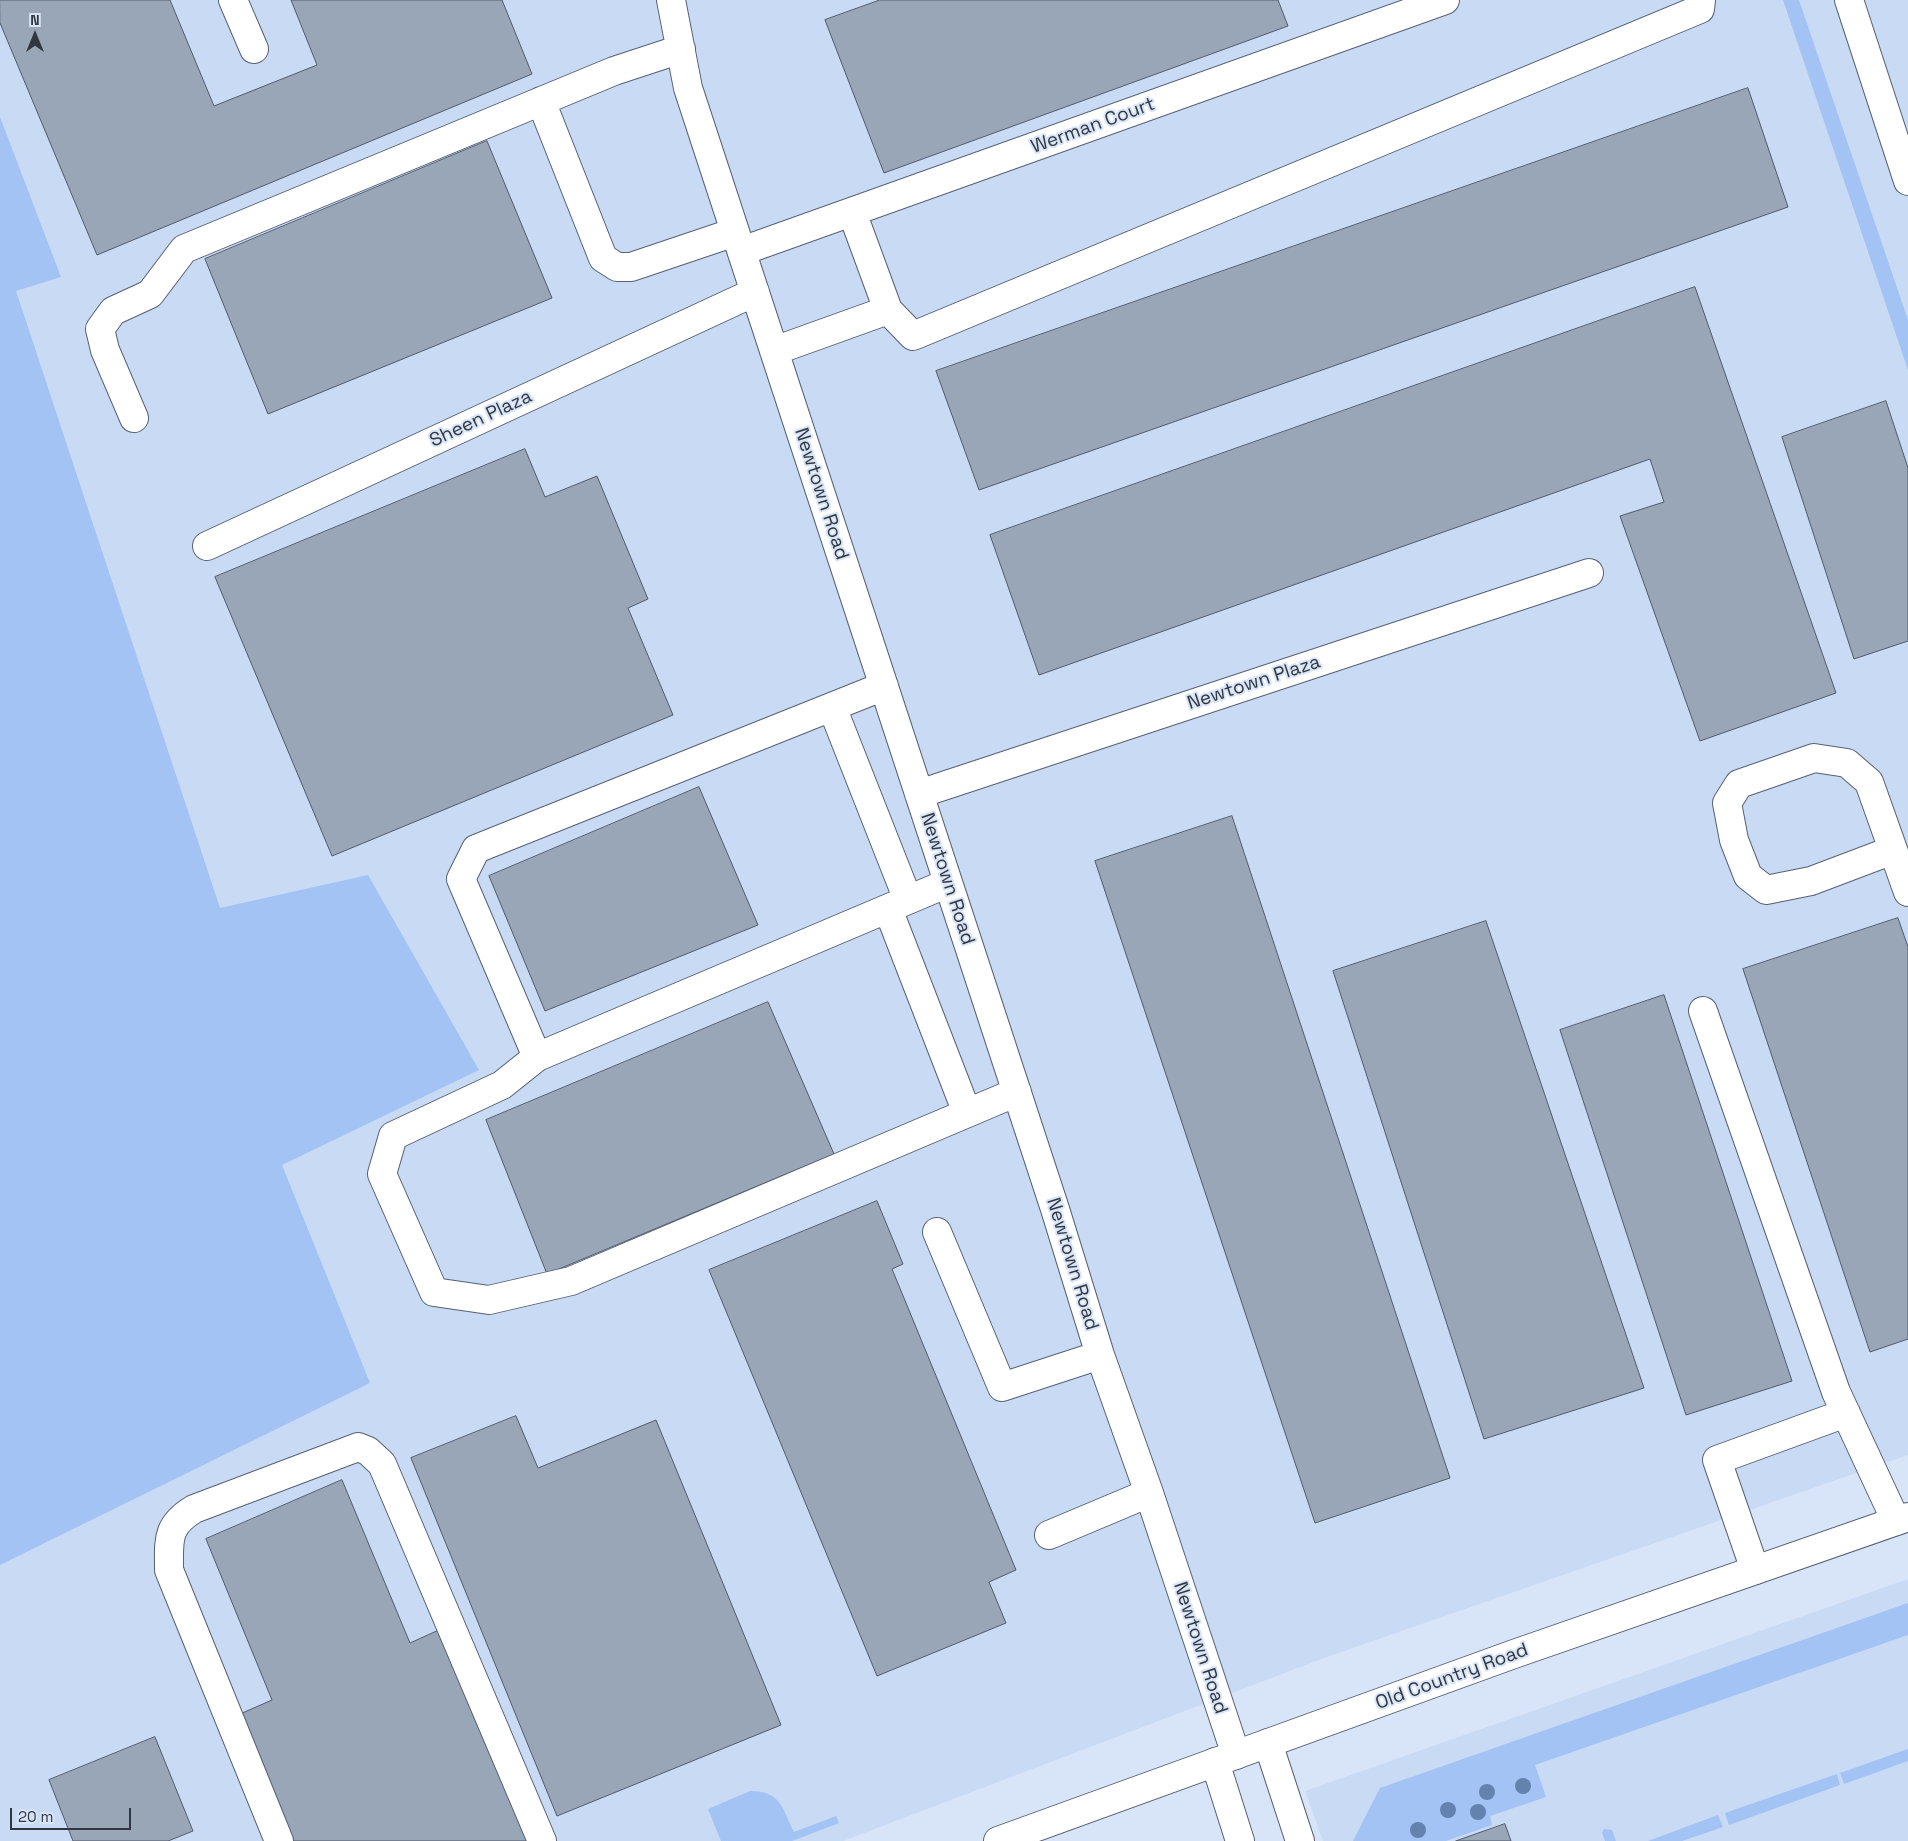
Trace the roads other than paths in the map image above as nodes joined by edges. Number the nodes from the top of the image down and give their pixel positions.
1 (233, 0) edge
2 (671, 0) edge
3 (1445, 0) edge
4 (1701, 0) edge
5 (1849, 0) edge
6 (254, 49) dead end
7 (681, 49) junction
8 (541, 101) junction
9 (1908, 181) edge
10 (852, 212) junction
11 (738, 242) junction
12 (755, 292) junction
13 (888, 310) junction
14 (774, 351) junction
15 (134, 418) dead end
16 (207, 546) dead end
17 (1589, 573) dead end
18 (884, 686) junction
19 (832, 707) junction
20 (919, 794) junction
21 (1893, 850) junction
22 (948, 883) junction
23 (1908, 892) edge
24 (898, 905) junction
25 (1703, 1011) dead end
26 (537, 1057) junction
27 (1017, 1092) junction
28 (967, 1113) junction
29 (937, 1232) dead end
30 (1100, 1355) junction
31 (1846, 1413) junction
32 (1149, 1493) junction
33 (1902, 1519) edge
34 (1049, 1535) dead end
35 (1755, 1570) junction
36 (1268, 1743) junction
37 (1225, 1758) junction
38 (279, 1841) edge
39 (542, 1841) edge
40 (998, 1841) edge
41 (1240, 1841) edge
42 (1300, 1841) edge

1 - 6 street
2 - 7 street, Newtown Road
3 - 10 street, Werman Court
4 - 13 street
5 - 9 street
7 - 8 street
7 - 11 street, Newtown Road
8 - 11 street, Werman Court
8 - 15 street
10 - 11 street, Werman Court
10 - 13 street
11 - 12 street, Newtown Road
12 - 14 street, Newtown Road
12 - 16 street, Sheen Plaza
13 - 14 street
14 - 18 street, Newtown Road
17 - 20 street, Newtown Plaza
18 - 19 street
18 - 20 street, Newtown Road
19 - 24 street
19 - 26 street
20 - 22 street, Newtown Road
21 - 21 street
21 - 23 street
22 - 24 street
22 - 27 street, Newtown Road
24 - 26 street
24 - 28 street
25 - 31 street
26 - 28 street
27 - 28 street
27 - 30 street, Newtown Road
29 - 30 street
30 - 32 street, Newtown Road
31 - 33 street
31 - 35 street
32 - 34 street
32 - 37 street, Newtown Road
33 - 35 street, Old Country Road
35 - 36 street, Old Country Road
36 - 37 street, Old Country Road
36 - 42 street
37 - 40 street, Old Country Road
37 - 41 street, Newtown Road
38 - 39 street

